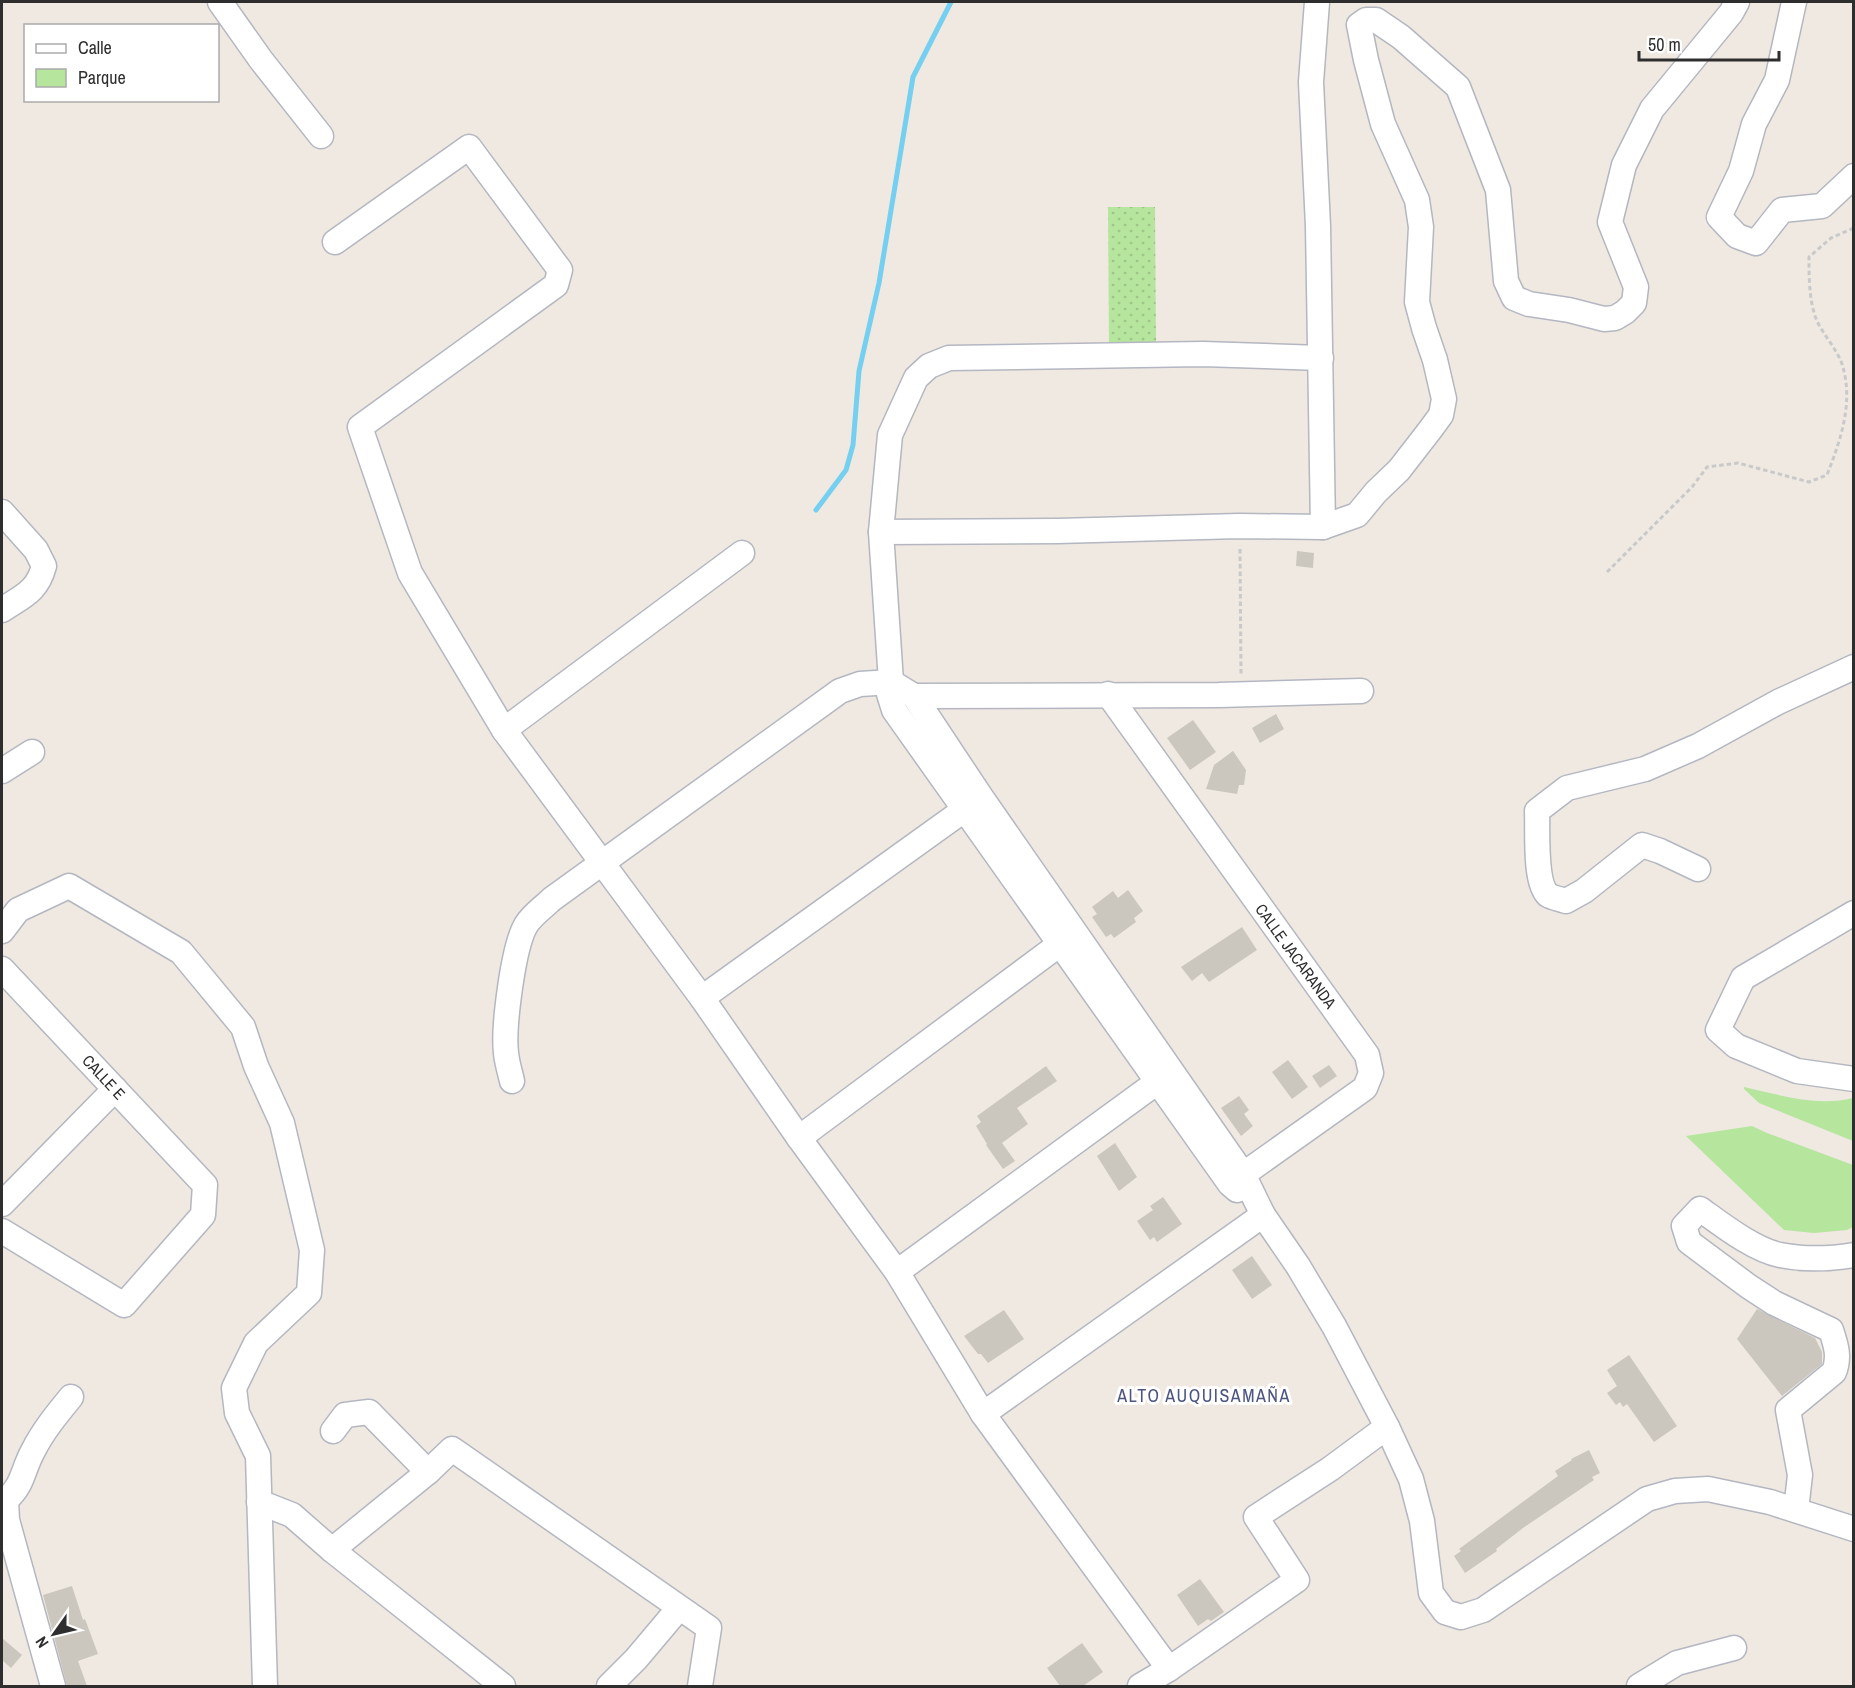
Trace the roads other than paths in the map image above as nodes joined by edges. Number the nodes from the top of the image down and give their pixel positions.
1 (220, 2) edge
2 (1317, 2) edge
3 (1737, 2) edge
4 (1794, 2) edge
5 (321, 136) dead end
6 (1854, 176) edge
7 (335, 242) dead end
8 (1321, 358) junction
9 (2, 512) edge
10 (1323, 526) junction
11 (881, 532) junction
12 (742, 553) dead end
13 (2, 610) edge
14 (1854, 667) edge
15 (891, 682) junction
16 (1361, 692) dead end
17 (1108, 694) junction
18 (914, 696) junction
19 (504, 729) junction
20 (32, 752) dead end
21 (2, 771) edge
22 (973, 804) junction
23 (603, 862) junction
24 (1698, 869) dead end
25 (1854, 913) edge
26 (2, 931) edge
27 (1068, 938) junction
28 (2, 969) edge
29 (702, 998) junction
30 (1165, 1076) junction
31 (1854, 1079) edge
32 (512, 1081) dead end
33 (115, 1089) junction
34 (799, 1138) junction
35 (1237, 1179) junction
36 (2, 1204) edge
37 (1263, 1215) junction
38 (2, 1231) edge
39 (1854, 1255) edge
40 (897, 1272) junction
41 (71, 1397) dead end
42 (983, 1414) junction
43 (1387, 1427) junction
44 (333, 1431) dead end
45 (428, 1472) junction
46 (4, 1500) edge
47 (259, 1502) junction
48 (1797, 1510) junction
49 (1854, 1529) edge
50 (332, 1550) junction
51 (678, 1608) junction
52 (1734, 1648) dead end
53 (1169, 1669) junction
54 (53, 1686) edge
55 (265, 1686) edge
56 (503, 1686) edge
57 (609, 1686) edge
58 (700, 1686) edge
59 (1140, 1686) edge
60 (1639, 1686) edge

1 - 5 street
2 - 8 street
3 - 10 street
4 - 6 street
7 - 19 street
8 - 10 street
8 - 11 street
9 - 13 street
10 - 11 street
11 - 15 street
12 - 19 street
14 - 24 street
15 - 18 street
15 - 22 street
15 - 23 street
16 - 17 street
17 - 18 street
17 - 35 street, CALLE JACARANDA
18 - 22 street
19 - 23 street
20 - 21 street
22 - 27 street
22 - 29 street
23 - 29 street
23 - 32 street
25 - 31 street
26 - 47 street
27 - 30 street
27 - 34 street
28 - 33 street, CALLE E
29 - 34 street
30 - 35 street
30 - 40 street
33 - 36 street
33 - 38 street, CALLE E
34 - 40 street
35 - 37 street
37 - 42 street
37 - 43 street
39 - 48 street
40 - 42 street
41 - 46 street
42 - 53 street
43 - 48 street
43 - 53 street
44 - 45 street
45 - 50 street
45 - 51 street
46 - 54 street
47 - 50 street
47 - 55 street
48 - 49 street
50 - 56 street
51 - 57 street
51 - 58 street
52 - 60 street
53 - 59 street

